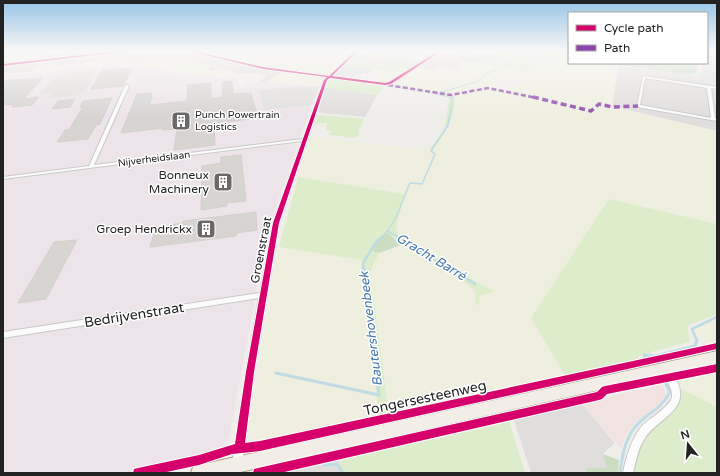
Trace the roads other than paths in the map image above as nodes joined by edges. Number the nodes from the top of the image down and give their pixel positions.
1 (300, 73) edge
2 (332, 73) edge
3 (405, 73) edge
4 (328, 77) junction
5 (127, 86) dead end
6 (709, 87) junction
7 (717, 88) edge
8 (715, 119) edge
9 (304, 140) junction
10 (91, 167) junction
11 (3, 178) edge
12 (264, 294) junction
13 (3, 335) edge
14 (717, 357) edge
15 (664, 369) junction
16 (237, 462) edge
17 (199, 473) edge
18 (628, 473) edge

1 - 4 street
2 - 4 street, Groenstraat
3 - 4 street
4 - 9 street, Groenstraat
5 - 10 street
6 - 7 street
6 - 8 street
6 - 8 street
9 - 10 street, Nijverheidslaan
9 - 12 street, Groenstraat
10 - 11 street, Nijverheidslaan
12 - 13 street, Bedrijvenstraat
12 - 16 street, Groenstraat
14 - 15 main road, Tongersesteenweg
15 - 16 main road, Tongersesteenweg
15 - 18 street
16 - 17 main road, Tongersesteenweg

